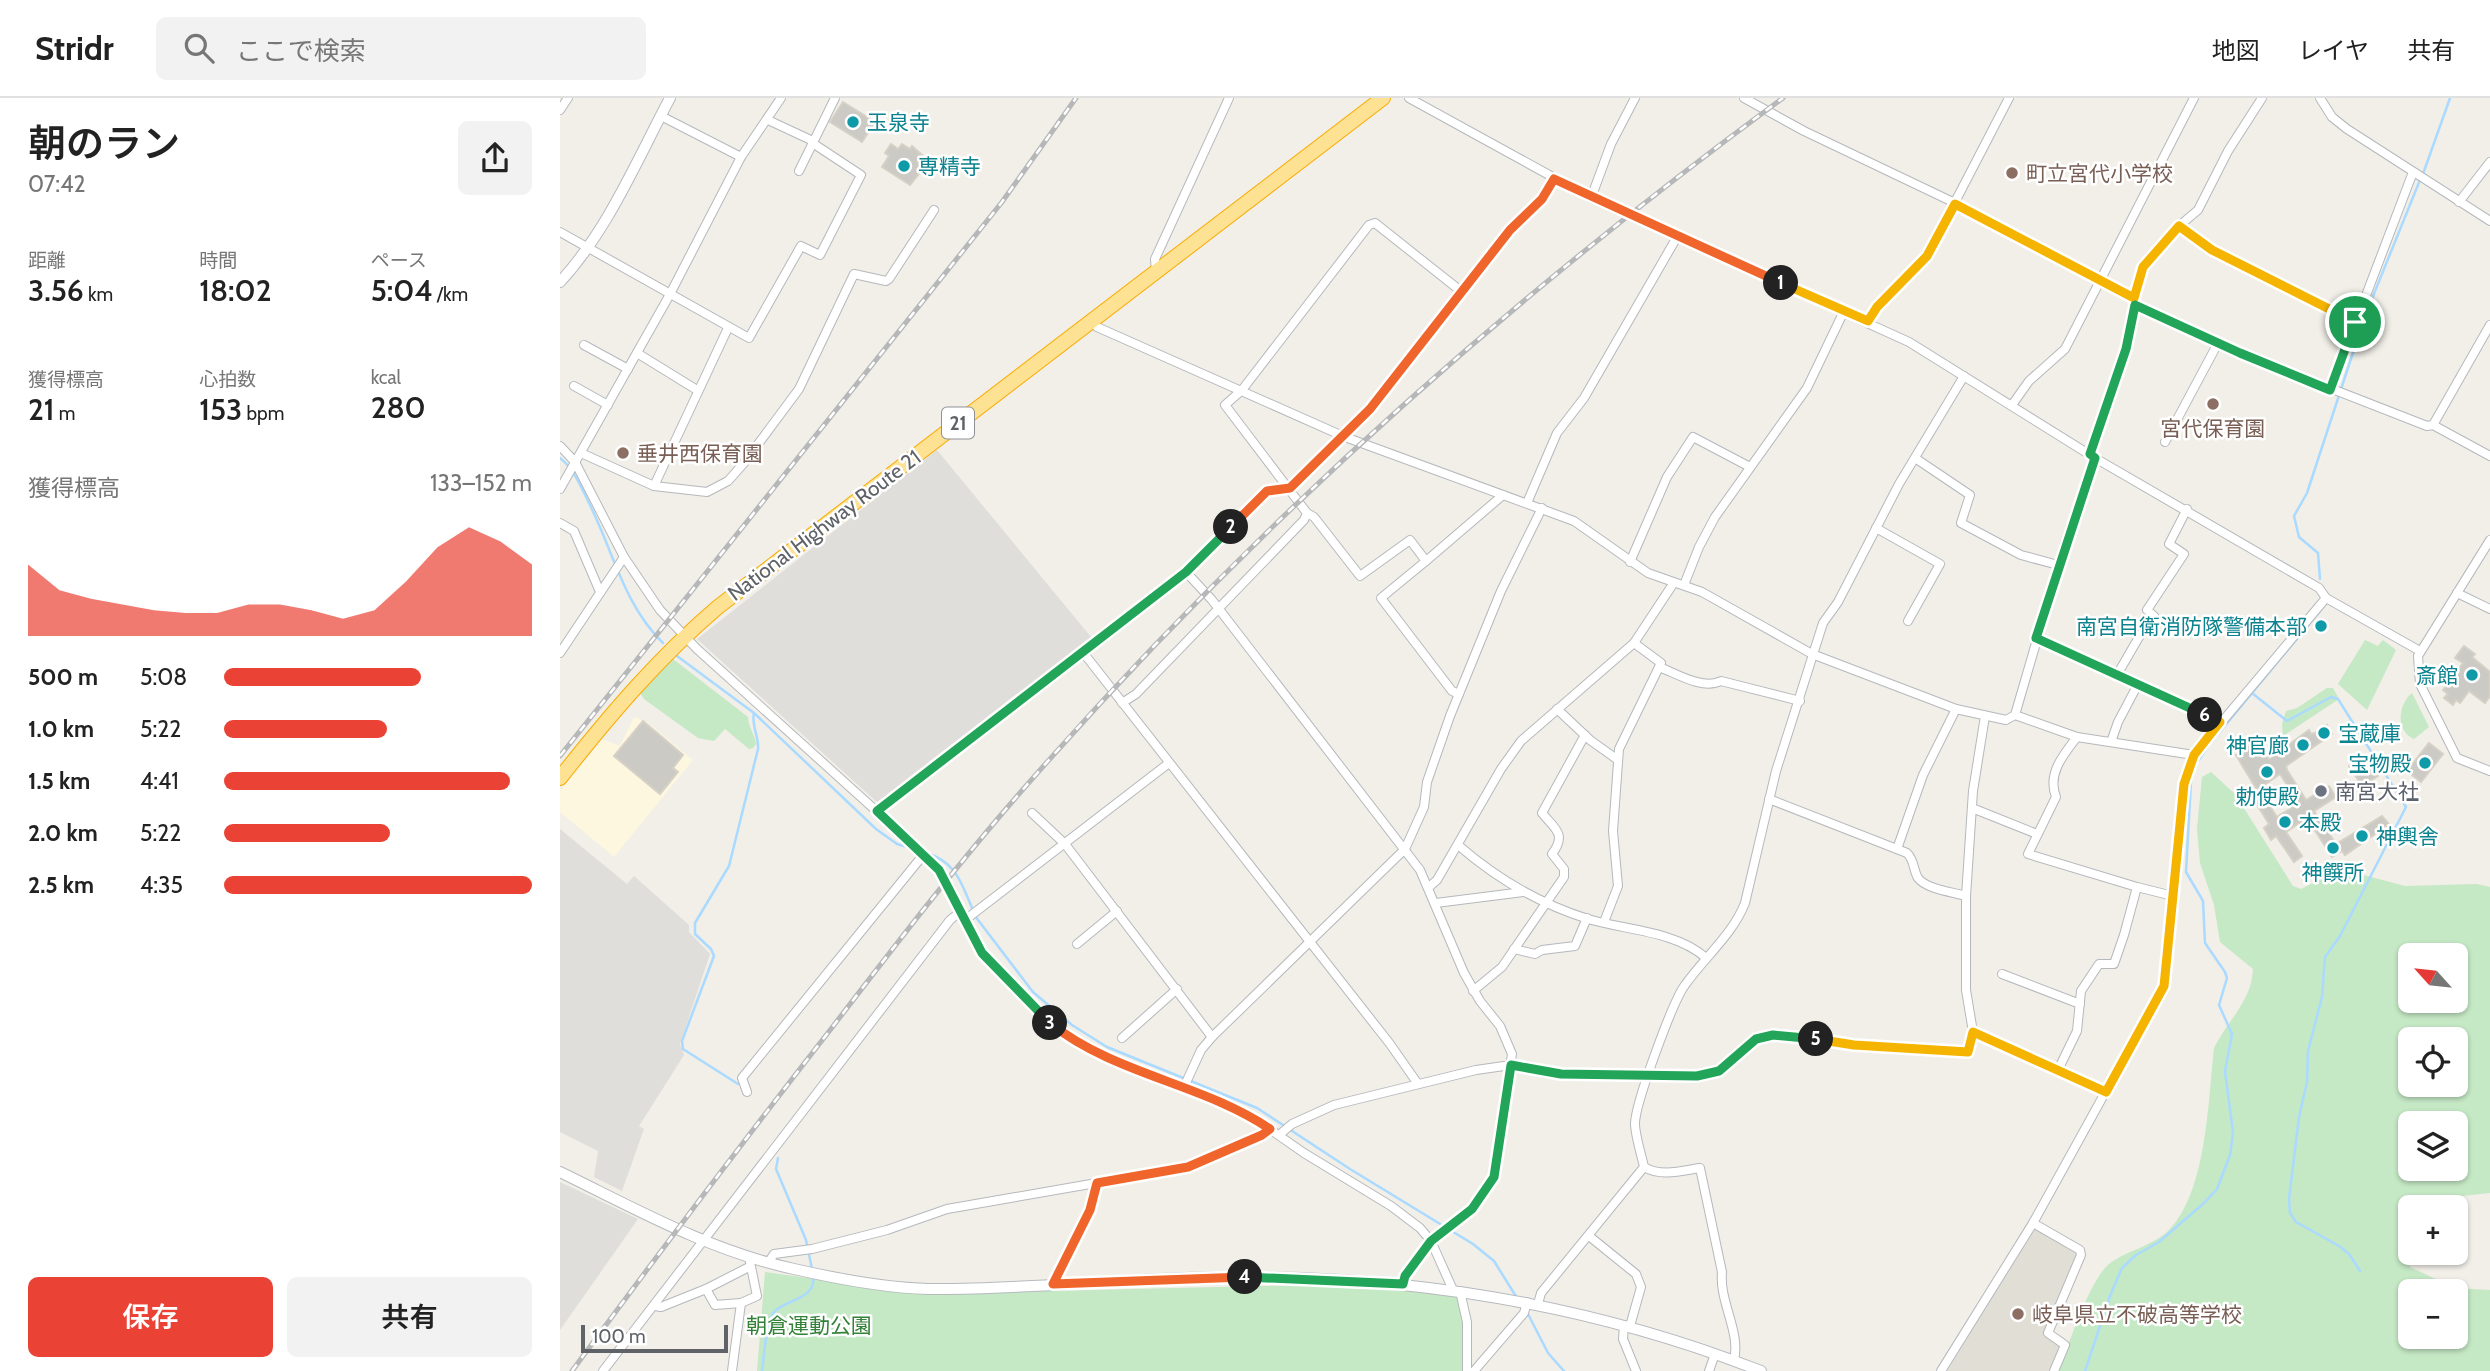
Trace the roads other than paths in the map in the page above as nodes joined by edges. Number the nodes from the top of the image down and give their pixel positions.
1 (568, 98) edge
2 (670, 98) edge
3 (781, 98) edge
4 (835, 98) edge
5 (1229, 98) edge
6 (1383, 98) edge
7 (1409, 98) edge
8 (1635, 98) edge
9 (1744, 98) edge
10 (2009, 98) edge
11 (2194, 98) edge
12 (2262, 98) edge
13 (2320, 98) edge
14 (1759, 102) edge
15 (560, 110) edge
16 (661, 116) junction
17 (768, 120) junction
18 (813, 141) junction
19 (740, 157) junction
20 (2490, 162) edge
21 (799, 171) dead end
22 (2419, 176) junction
23 (1554, 179) junction
24 (1591, 198) junction
25 (2459, 202) junction
26 (1955, 204) junction
27 (934, 210) dead end
28 (2490, 221) edge
29 (2179, 226) junction
30 (560, 232) edge
31 (1677, 237) junction
32 (588, 247) junction
33 (1156, 271) junction
34 (2102, 279) junction
35 (560, 282) edge
36 (1462, 292) junction
37 (669, 296) junction
38 (2134, 301) junction
39 (1844, 311) junction
40 (1091, 321) junction
41 (1868, 321) junction
42 (2355, 322) junction
43 (2490, 325) edge
44 (728, 328) junction
45 (2218, 343) junction
46 (584, 345) dead end
47 (637, 353) junction
48 (628, 369) junction
49 (1964, 376) junction
50 (575, 386) dead end
51 (697, 390) junction
52 (1242, 390) junction
53 (2336, 392) junction
54 (608, 405) junction
55 (2012, 405) junction
56 (2433, 425) junction
57 (1345, 437) junction
58 (2165, 442) dead end
59 (560, 446) edge
60 (581, 453) junction
61 (2092, 456) junction
62 (2490, 456) edge
63 (1914, 458) junction
64 (1750, 467) junction
65 (572, 469) junction
66 (654, 486) junction
67 (1290, 488) junction
68 (560, 489) edge
69 (1503, 495) junction
70 (1527, 503) junction
71 (1542, 508) junction
72 (2187, 509) junction
73 (1307, 513) junction
74 (560, 523) edge
75 (1876, 528) junction
76 (2490, 540) edge
77 (624, 557) junction
78 (1426, 561) junction
79 (1630, 562) junction
80 (2058, 565) junction
81 (1186, 572) junction
82 (1674, 584) junction
83 (1684, 585) junction
84 (600, 592) junction
85 (2457, 593) junction
86 (2326, 598) junction
87 (1219, 609) junction
88 (2490, 609) edge
89 (1908, 621) dead end
90 (684, 635) junction
91 (2036, 638) junction
92 (1634, 643) junction
93 (1082, 651) junction
94 (2420, 651) junction
95 (560, 653) edge
96 (1812, 654) junction
97 (1659, 667) junction
98 (2118, 675) junction
99 (2137, 686) junction
100 (1459, 694) junction
101 (1800, 701) junction
102 (1122, 703) junction
103 (1557, 709) junction
104 (1956, 709) junction
105 (2015, 715) junction
106 (1985, 716) junction
107 (2220, 722) junction
108 (1585, 735) junction
109 (2077, 737) junction
110 (2111, 743) junction
111 (2194, 755) junction
112 (1618, 760) junction
113 (1169, 763) junction
114 (2490, 771) edge
115 (560, 778) edge
116 (1769, 799) junction
117 (1972, 808) junction
118 (877, 811) junction
119 (1032, 813) dead end
120 (2037, 834) junction
121 (1065, 844) junction
122 (1458, 845) junction
123 (1405, 849) junction
124 (1896, 849) junction
125 (925, 854) junction
126 (1429, 887) junction
127 (2137, 887) junction
128 (1524, 892) junction
129 (1966, 896) junction
130 (2174, 896) junction
131 (1545, 902) junction
132 (1436, 904) junction
133 (1116, 911) junction
134 (963, 916) junction
135 (1587, 918) junction
136 (1604, 922) junction
137 (1311, 943) junction
138 (1077, 944) dead end
139 (1514, 949) junction
140 (1705, 957) junction
141 (2002, 974) dead end
142 (1177, 989) junction
143 (1473, 990) junction
144 (2080, 1004) junction
145 (1973, 1032) junction
146 (1212, 1037) junction
147 (1122, 1038) dead end
148 (1511, 1065) junction
149 (2058, 1070) junction
150 (1650, 1074) junction
151 (1418, 1084) junction
152 (1184, 1086) junction
153 (2106, 1092) junction
154 (747, 1093) dead end
155 (1270, 1129) junction
156 (1280, 1133) junction
157 (1644, 1167) junction
158 (560, 1172) edge
159 (1097, 1183) junction
160 (2033, 1223) junction
161 (1589, 1236) junction
162 (704, 1241) junction
163 (1431, 1241) junction
164 (749, 1262) junction
165 (768, 1263) junction
166 (1053, 1284) junction
167 (1403, 1284) junction
168 (706, 1289) junction
169 (1457, 1290) junction
170 (741, 1303) junction
171 (1533, 1303) junction
172 (655, 1306) junction
173 (1627, 1326) junction
174 (1715, 1354) junction
175 (1734, 1360) junction
176 (1755, 1370) edge
177 (603, 1371) edge
178 (732, 1371) edge
179 (1467, 1371) edge
180 (1475, 1371) edge
181 (1636, 1371) edge
182 (1709, 1371) edge
183 (1941, 1371) edge
184 (2054, 1371) edge

1 - 15 street
2 - 16 street
3 - 17 street
4 - 18 street
5 - 33 street
6 - 33 highway, National Highway Route 21 / 21
7 - 23 street
8 - 24 street
9 - 14 street
10 - 26 street
11 - 34 street
12 - 29 street
13 - 22 street
14 - 26 street
16 - 19 street
16 - 32 street
17 - 18 street
17 - 19 street
18 - 21 street
18 - 44 street
19 - 37 street
20 - 25 street
22 - 25 street
22 - 42 street
23 - 24 street
23 - 36 street
24 - 31 street
25 - 28 street
26 - 34 street
26 - 41 street
27 - 66 street
29 - 38 street
29 - 42 street
30 - 32 street
31 - 39 street
31 - 70 street
32 - 35 street
32 - 37 street
33 - 40 highway, National Highway Route 21 / 21
34 - 38 street
34 - 55 street
36 - 52 street
36 - 57 street
37 - 44 street
37 - 47 street
38 - 45 street
38 - 61 street
39 - 41 street
39 - 64 street
40 - 52 street
40 - 90 highway, National Highway Route 21 / 21
41 - 49 street
42 - 53 street
43 - 56 street
44 - 51 street
45 - 53 street
45 - 58 street
46 - 48 street
47 - 48 street
47 - 51 street
48 - 54 street
49 - 55 street
49 - 63 street
50 - 54 street
51 - 66 street
52 - 57 street
52 - 67 street
53 - 56 street
54 - 60 street
55 - 61 street
56 - 62 street
57 - 67 street
57 - 69 street
59 - 65 street
60 - 65 street
60 - 66 street
61 - 72 street
61 - 80 street
63 - 75 street
63 - 80 street
64 - 79 street
64 - 83 street
65 - 68 street
65 - 77 street
67 - 73 street
67 - 81 street
69 - 70 street
69 - 78 street
70 - 71 street
71 - 79 street
71 - 100 street
72 - 86 street
72 - 98 street
73 - 78 street
73 - 87 street
74 - 84 street
75 - 89 street
75 - 96 street
76 - 85 street
77 - 84 street
77 - 90 street
78 - 100 street
79 - 82 street
80 - 91 street
81 - 87 street
81 - 93 street
82 - 83 street
82 - 92 street
83 - 96 street
84 - 95 street
85 - 88 street
85 - 94 street
86 - 94 street
86 - 107 street
87 - 102 street
87 - 123 street
90 - 115 highway, National Highway Route 21 / 21
90 - 118 street
91 - 98 street
91 - 105 street
92 - 97 street
92 - 103 street
93 - 102 street
93 - 118 street
94 - 114 street
96 - 101 street
96 - 104 street
97 - 101 street
97 - 112 street
98 - 99 street
99 - 107 street
99 - 110 street
100 - 123 street
101 - 116 street
102 - 113 street
103 - 108 street
103 - 122 street
104 - 106 street
104 - 124 street
105 - 106 street
105 - 109 street
106 - 117 street
107 - 111 street
108 - 112 street
108 - 131 street
109 - 110 street
109 - 120 street
110 - 111 street
111 - 130 street
112 - 136 street
113 - 121 street
113 - 137 street
116 - 124 street
116 - 140 street
117 - 120 street
117 - 129 street
118 - 125 street
119 - 121 street
120 - 127 street
121 - 133 street
121 - 134 street
122 - 126 street
122 - 128 street
123 - 126 street
123 - 137 street
124 - 129 street
125 - 134 street
125 - 154 street
126 - 132 street
127 - 130 street
127 - 144 street
128 - 131 street
128 - 132 street
129 - 145 street
130 - 153 street
131 - 135 street
131 - 139 street
132 - 143 street
133 - 138 street
133 - 142 street
134 - 152 street
134 - 162 street
135 - 136 street
135 - 139 street
136 - 140 street
137 - 146 street
137 - 151 street
139 - 143 street
140 - 150 street
141 - 144 street
142 - 146 street
142 - 147 street
143 - 148 street
144 - 149 street
145 - 149 street
145 - 150 street
146 - 152 street
148 - 150 street
148 - 151 street
148 - 163 street
149 - 153 street
150 - 157 street
151 - 156 street
152 - 155 street
153 - 160 street
155 - 156 street
155 - 159 street
156 - 163 street
157 - 161 street
157 - 175 street
158 - 162 street
159 - 165 street
159 - 166 street
160 - 183 street
160 - 184 street
161 - 171 street
161 - 173 street
162 - 164 street
162 - 172 street
163 - 167 street
163 - 169 street
164 - 165 street
164 - 168 street
164 - 170 street
165 - 166 street
166 - 167 street
167 - 169 street
168 - 170 street
168 - 172 street
169 - 171 street
169 - 179 street
170 - 178 street
171 - 173 street
171 - 180 street
172 - 177 street
173 - 174 street
173 - 181 street
174 - 175 street
174 - 182 street
175 - 176 street

